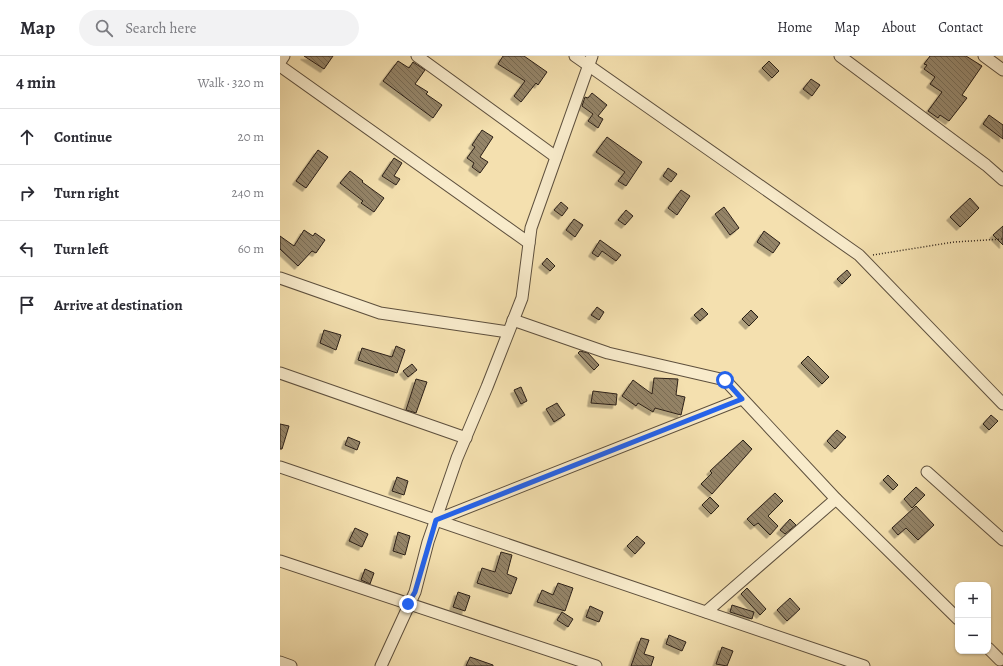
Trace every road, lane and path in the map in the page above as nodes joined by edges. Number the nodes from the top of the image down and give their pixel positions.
1 (284, 56) edge
2 (417, 56) edge
3 (575, 56) edge
4 (840, 56) edge
5 (984, 56) edge
6 (590, 61) edge
7 (280, 62) edge
8 (280, 66) edge
9 (1003, 70) edge
10 (556, 157) junction
11 (1003, 180) edge
12 (1003, 239) edge
13 (529, 243) junction
14 (859, 255) junction
15 (280, 278) edge
16 (513, 320) junction
17 (508, 332) junction
18 (280, 373) edge
19 (742, 399) junction
20 (1003, 404) edge
21 (466, 438) junction
22 (280, 467) edge
23 (927, 472) dead end
24 (836, 499) junction
25 (436, 520) junction
26 (1003, 540) edge
27 (280, 561) edge
28 (408, 604) junction
29 (706, 612) junction
30 (957, 618) edge
31 (991, 651) edge
32 (1000, 660) dead end
33 (280, 662) edge
34 (291, 666) edge
35 (381, 666) edge
36 (596, 666) edge
37 (864, 666) edge

1 - 7 street
2 - 10 street
3 - 6 street
4 - 11 street
5 - 9 street
6 - 10 street
6 - 14 street
8 - 13 street
10 - 13 street
12 - 14 path
13 - 16 street
14 - 20 street
15 - 17 street
16 - 17 street
16 - 19 street
17 - 21 street
18 - 21 street
19 - 24 street
19 - 25 street
21 - 25 street
22 - 25 street
23 - 26 street
24 - 29 street
24 - 30 street
25 - 28 street
25 - 29 street
27 - 28 street
28 - 35 street
28 - 36 street
29 - 37 street
31 - 32 street
33 - 34 street

